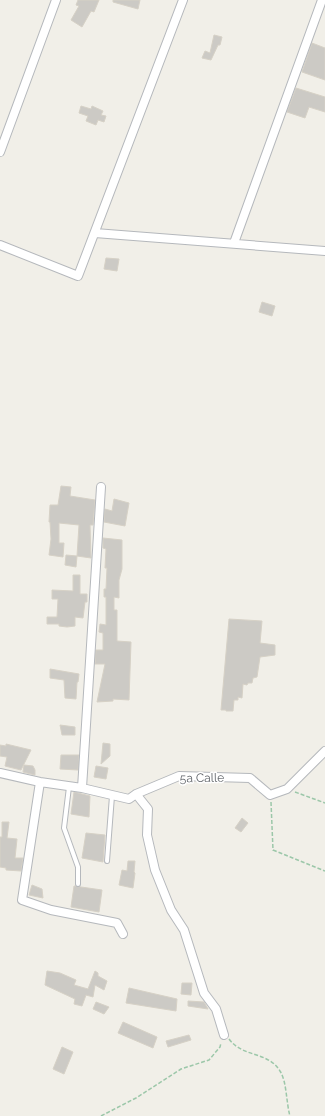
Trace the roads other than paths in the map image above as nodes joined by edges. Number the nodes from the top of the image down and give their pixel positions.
1 (56, 0) edge
2 (183, 0) edge
3 (322, 0) edge
4 (0, 152) edge
5 (95, 233) junction
6 (234, 243) junction
7 (0, 245) edge
8 (325, 250) edge
9 (101, 487) dead end
10 (325, 751) edge
11 (0, 773) edge
12 (40, 782) junction
13 (69, 786) junction
14 (82, 788) junction
15 (136, 794) junction
16 (112, 796) junction
17 (107, 861) dead end
18 (78, 884) dead end
19 (123, 934) dead end
20 (224, 1035) road end

1 - 4 street
2 - 5 street
3 - 6 street
5 - 6 street
5 - 7 street
6 - 8 street
9 - 14 street
10 - 15 street, 5a Calle
11 - 12 street, 5a Calle
12 - 13 street, 5a Calle
12 - 19 street
13 - 14 street, 5a Calle
13 - 18 lane
14 - 16 street, 5a Calle
15 - 16 street, 5a Calle
15 - 20 street
16 - 17 lane

